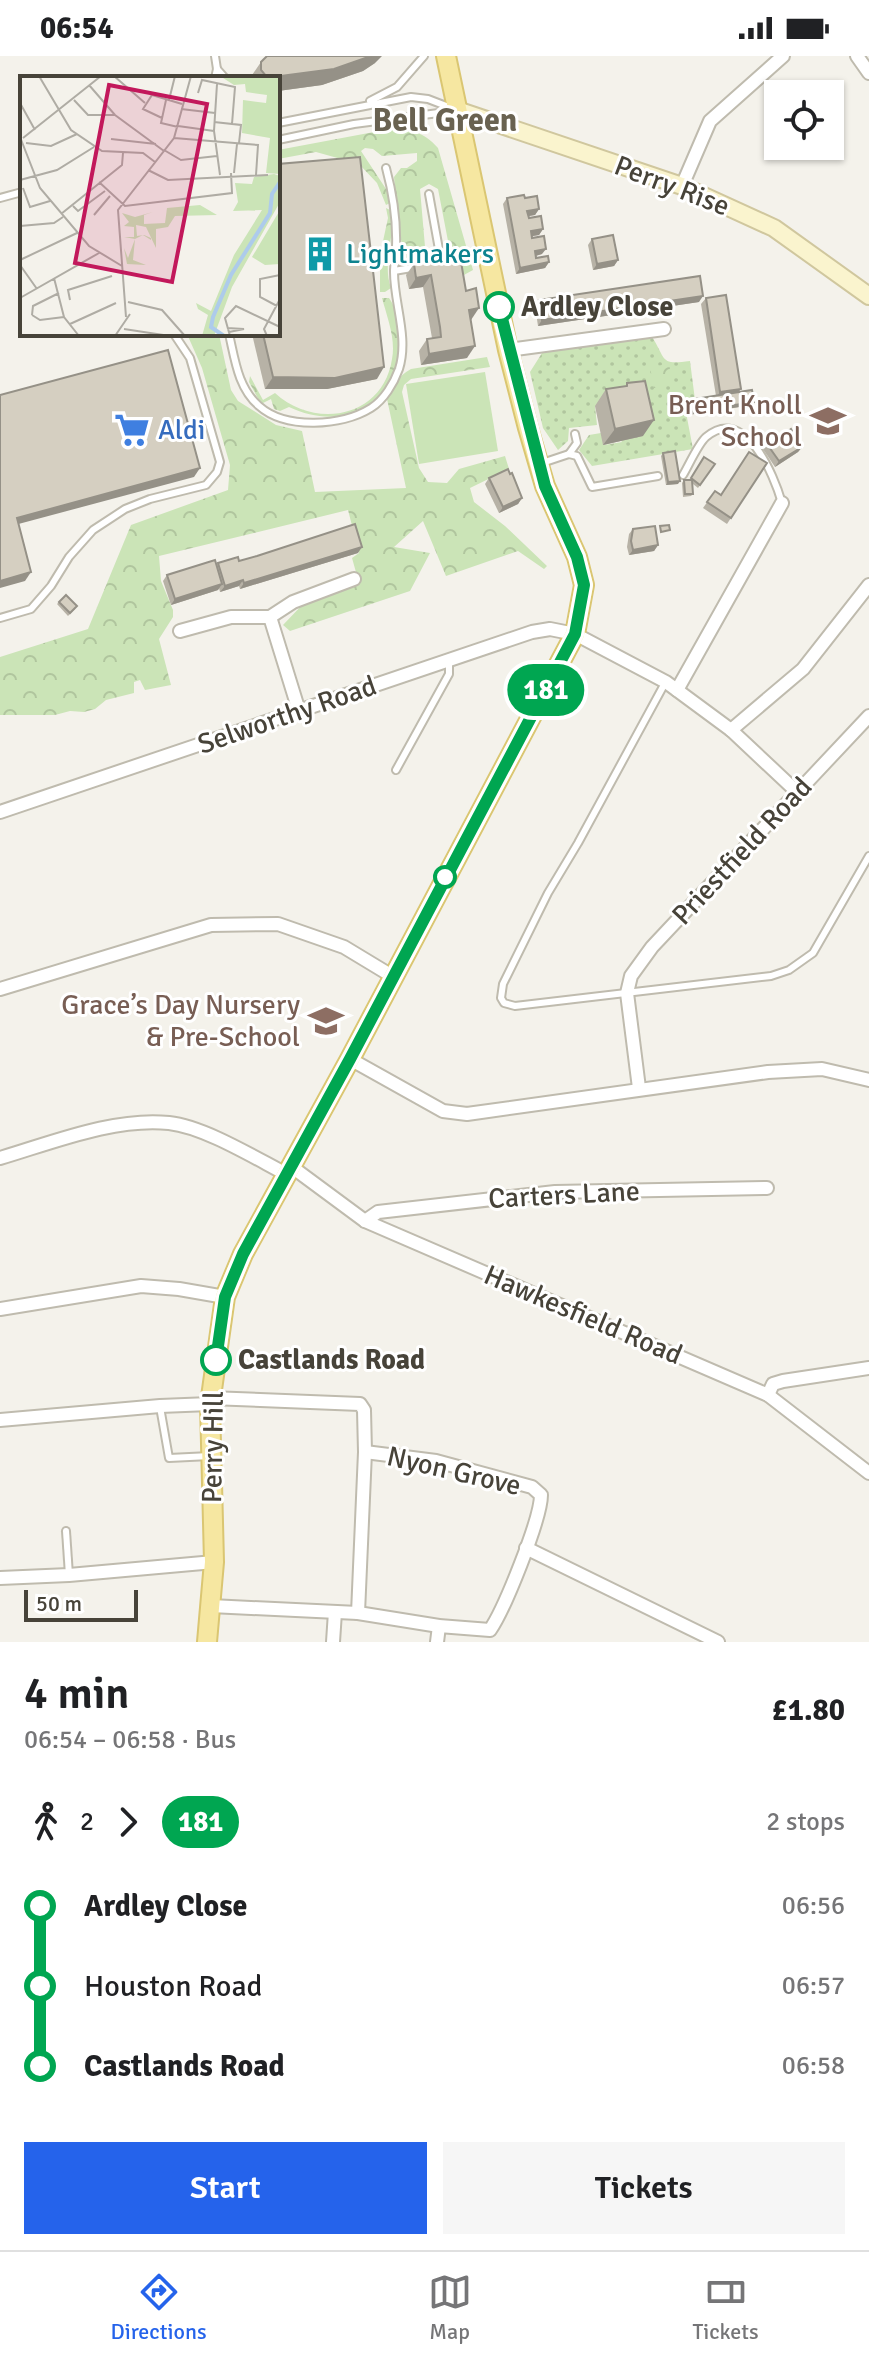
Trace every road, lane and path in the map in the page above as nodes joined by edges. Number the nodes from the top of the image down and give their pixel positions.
1 (215, 56) edge
2 (424, 56) edge
3 (446, 56) edge
4 (783, 56) edge
5 (857, 56) edge
6 (217, 69) junction
7 (869, 73) edge
8 (215, 76) edge
9 (223, 76) edge
10 (351, 107) junction
11 (457, 110) junction
12 (280, 123) edge
13 (280, 140) edge
14 (386, 168) dead end
15 (682, 186) junction
16 (20, 193) edge
17 (429, 194) dead end
18 (0, 198) edge
19 (394, 271) junction
20 (869, 296) edge
21 (664, 329) dead end
22 (175, 336) edge
23 (230, 336) edge
24 (508, 350) junction
25 (575, 434) dead end
26 (569, 454) junction
27 (538, 464) junction
28 (683, 475) edge
29 (658, 476) dead end
30 (782, 503) joint
31 (354, 579) dead end
32 (869, 585) edge
33 (270, 617) junction
34 (0, 618) edge
35 (180, 631) dead end
36 (575, 634) junction
37 (449, 660) junction
38 (666, 682) junction
39 (677, 690) junction
40 (299, 711) junction
41 (869, 716) edge
42 (731, 730) junction
43 (396, 770) dead end
44 (797, 792) junction
45 (0, 812) edge
46 (869, 856) edge
47 (392, 976) junction
48 (0, 989) edge
49 (627, 993) junction
50 (350, 1059) junction
51 (869, 1080) edge
52 (639, 1088) junction
53 (0, 1158) edge
54 (290, 1171) junction
55 (767, 1188) dead end
56 (365, 1221) junction
57 (225, 1297) junction
58 (0, 1309) edge
59 (869, 1368) edge
60 (768, 1395) junction
61 (210, 1401) junction
62 (160, 1406) junction
63 (0, 1420) edge
64 (365, 1452) junction
65 (210, 1456) junction
66 (869, 1473) edge
67 (66, 1531) dead end
68 (526, 1548) junction
69 (214, 1562) junction
70 (69, 1575) junction
71 (0, 1578) edge
72 (211, 1606) junction
73 (335, 1612) junction
74 (358, 1613) junction
75 (439, 1626) junction
76 (207, 1642) edge
77 (333, 1642) edge
78 (437, 1642) edge
79 (718, 1642) edge

1 - 6 lane
2 - 10 lane
3 - 11 main road
4 - 15 street
5 - 7 street
6 - 8 lane
6 - 9 lane
10 - 11 lane
10 - 12 lane
11 - 13 lane
11 - 15 main road, Perry Rise
11 - 24 main road, Perry Hill
14 - 19 lane
15 - 20 main road, Perry Rise
16 - 18 lane
17 - 19 lane
19 - 23 lane
21 - 24 street
22 - 34 lane
24 - 27 main road, Perry Hill
25 - 26 lane
26 - 27 lane
26 - 29 lane
27 - 36 main road, Perry Hill
28 - 30 lane
30 - 39 street
31 - 33 street
32 - 42 street
33 - 35 street
33 - 40 street
36 - 37 street, Selworthy Road
36 - 38 street
36 - 47 main road, Perry Hill
37 - 40 street, Selworthy Road
37 - 43 lane
38 - 39 street
38 - 49 lane
39 - 42 street
40 - 45 street, Selworthy Road
41 - 44 street, Priestfield Road
42 - 44 street
44 - 49 street, Priestfield Road
46 - 49 lane
47 - 48 street
47 - 50 main road, Perry Hill
49 - 52 street
50 - 52 street
50 - 54 main road, Perry Hill
51 - 52 street
53 - 54 street, Hawkesfield Road
54 - 56 street, Hawkesfield Road
54 - 57 main road, Perry Hill
55 - 56 street, Carters Lane
56 - 60 street, Hawkesfield Road
57 - 58 street
57 - 61 main road, Perry Hill
59 - 60 street
60 - 66 street, Hawkesfield Road
61 - 62 street
61 - 64 street
61 - 65 main road, Perry Hill
62 - 63 street
62 - 65 lane
64 - 68 street, Nyon Grove
64 - 74 street
65 - 69 main road, Perry Hill
67 - 70 lane
68 - 75 street
68 - 79 street
69 - 70 street
69 - 72 main road, Perry Hill
70 - 71 street
72 - 73 street
72 - 76 main road, Perry Hill
73 - 74 street
73 - 77 street
74 - 75 street
75 - 78 street

